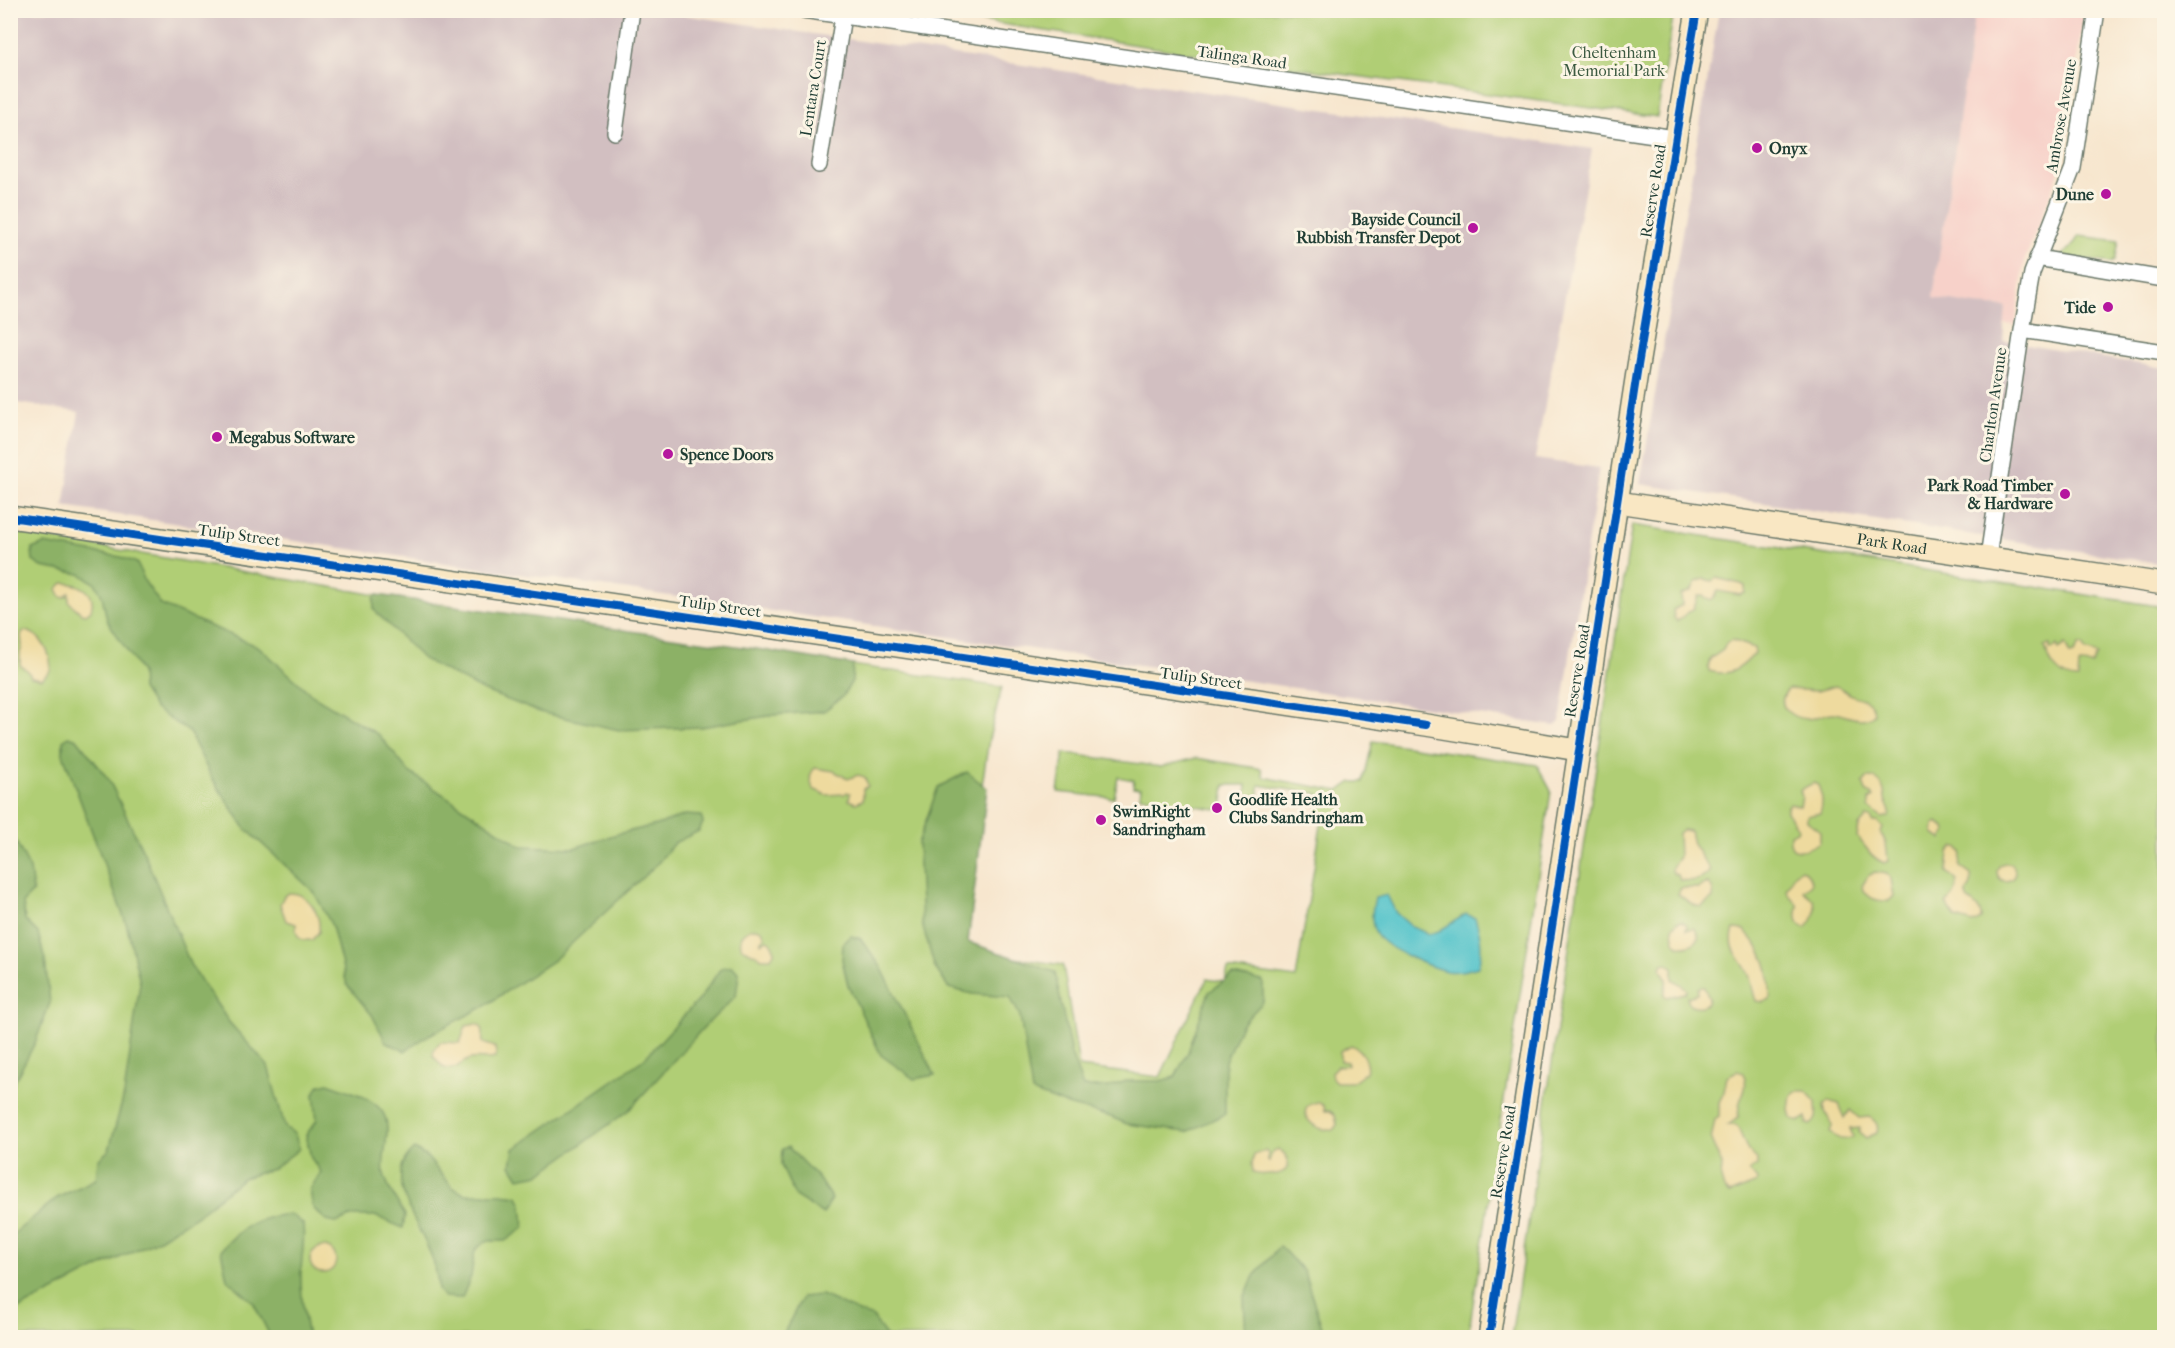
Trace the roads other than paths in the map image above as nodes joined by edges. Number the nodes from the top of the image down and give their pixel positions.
1 (632, 10) edge
2 (803, 10) edge
3 (1697, 10) edge
4 (2097, 10) edge
5 (843, 16) junction
6 (615, 132) dead end
7 (1675, 138) junction
8 (819, 165) dead end
9 (2037, 258) junction
10 (2164, 279) edge
11 (2022, 330) junction
12 (2164, 352) edge
13 (1617, 502) junction
14 (10, 517) edge
15 (1988, 557) junction
16 (2164, 584) edge
17 (1578, 750) junction
18 (1489, 1338) edge

1 - 6 street
2 - 5 street, Talinga Road
3 - 7 street, Reserve Road
4 - 9 street, Ambrose Avenue
5 - 7 street, Talinga Road
5 - 8 street, Lentara Court
7 - 13 street, Reserve Road
9 - 10 street
9 - 11 street, Ambrose Avenue
11 - 12 street, Charlton Avenue
11 - 15 street, Charlton Avenue
13 - 15 street, Park Road
13 - 17 street, Reserve Road
14 - 17 street, Tulip Street
15 - 16 street, Park Road
17 - 18 street, Reserve Road

